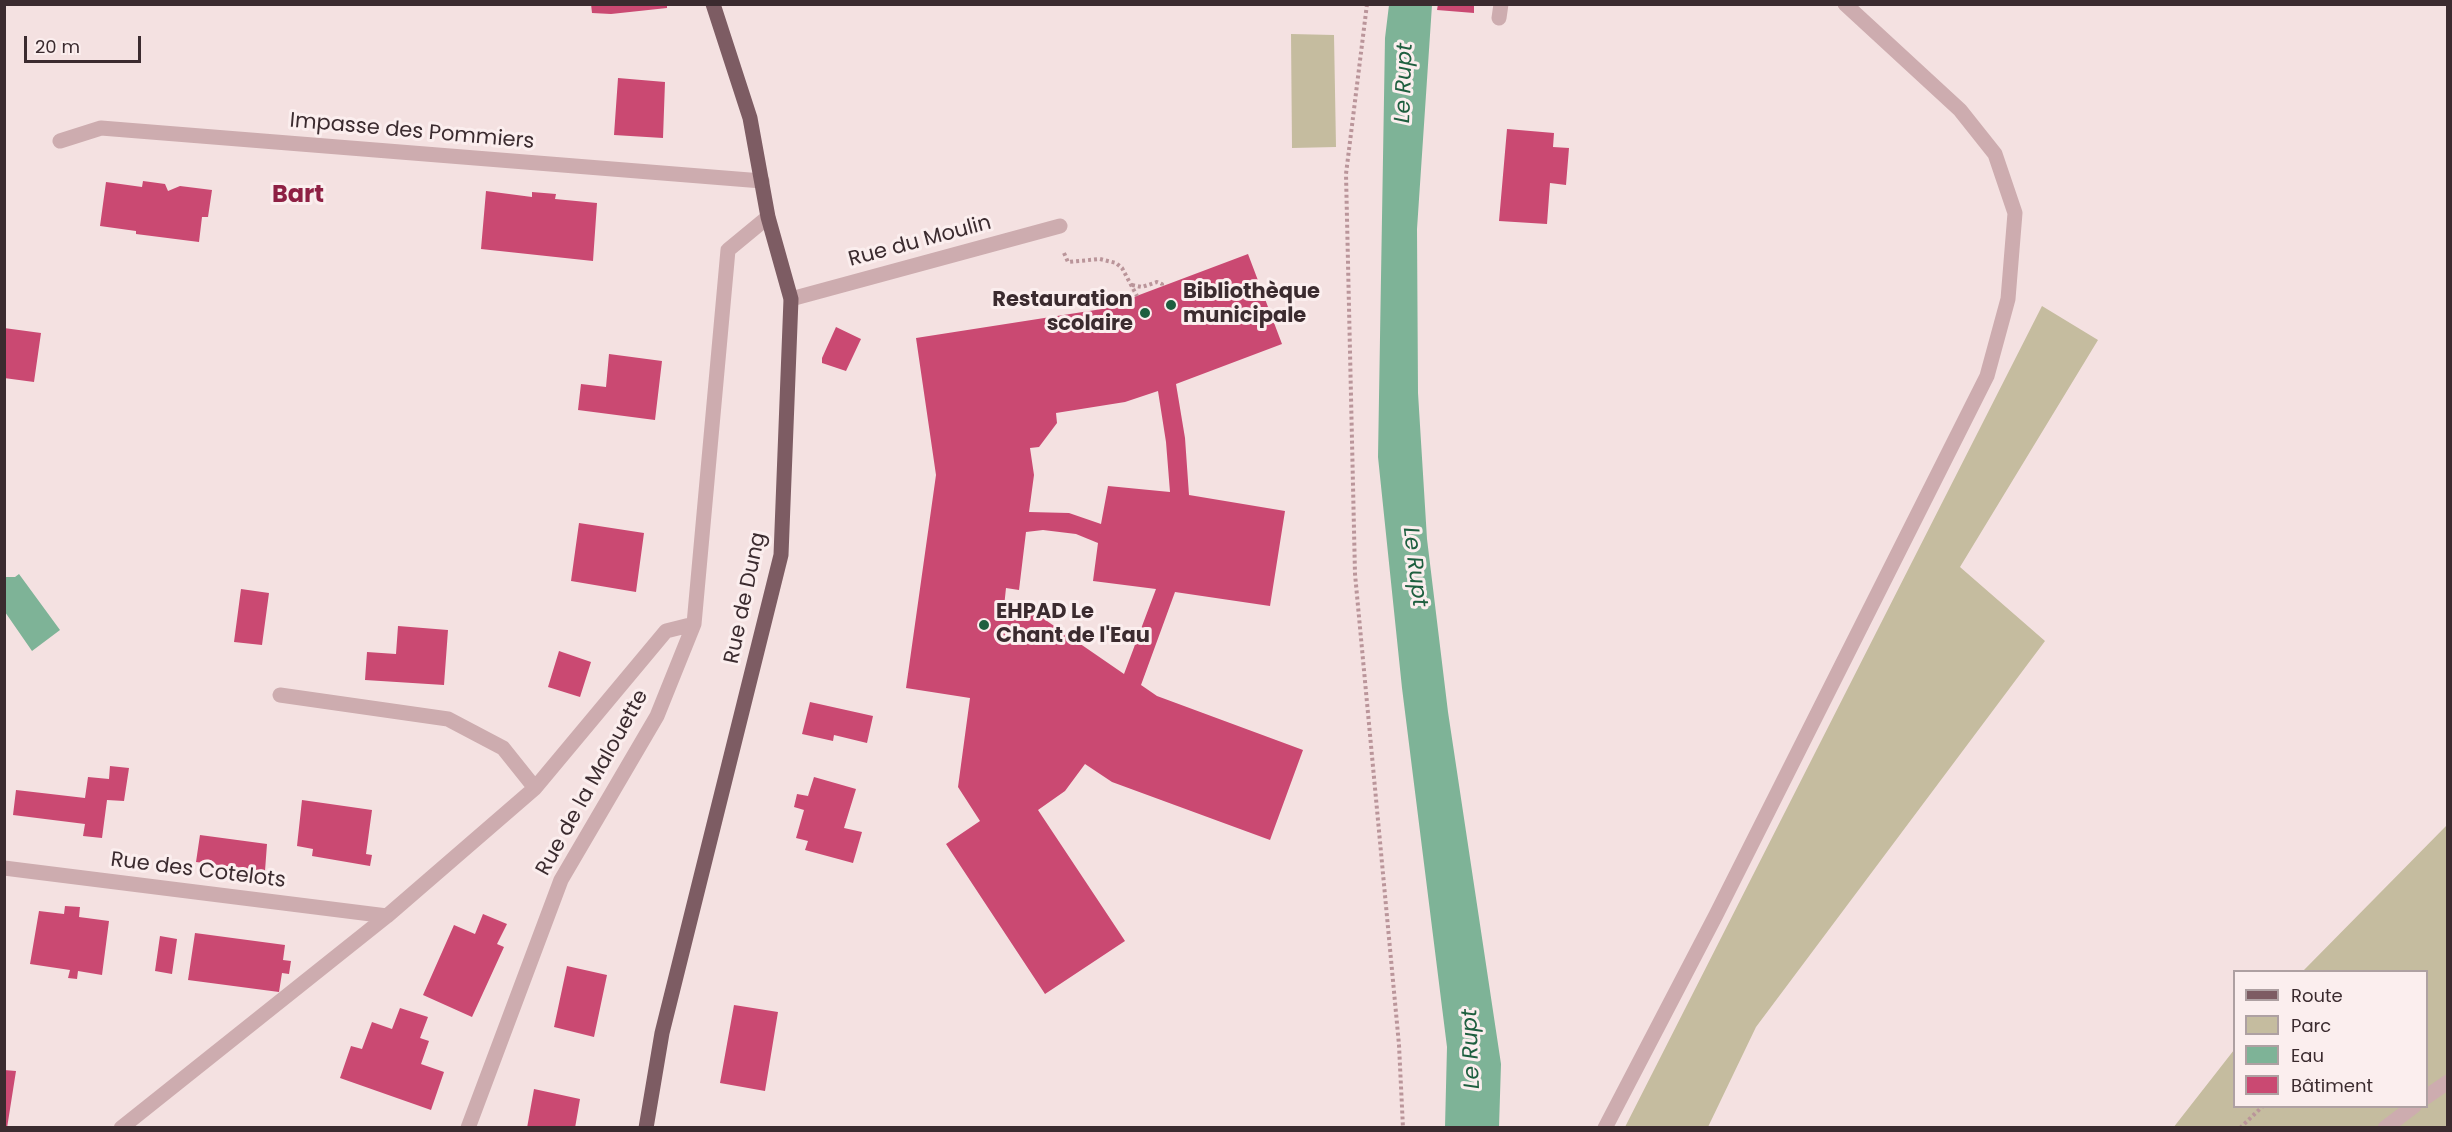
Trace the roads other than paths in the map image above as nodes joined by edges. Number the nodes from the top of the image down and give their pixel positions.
1 (713, 4) edge
2 (1845, 4) edge
3 (60, 141) dead end
4 (762, 181) junction
5 (768, 217) junction
6 (1060, 226) dead end
7 (791, 299) junction
8 (694, 624) junction
9 (280, 694) dead end
10 (535, 788) junction
11 (4, 868) edge
12 (387, 916) junction
13 (2448, 1082) edge
14 (2428, 1096) edge
15 (2413, 1108) edge
16 (121, 1128) edge
17 (468, 1128) edge
18 (646, 1128) edge
19 (1605, 1128) edge
20 (2385, 1128) edge

1 - 4 main road, Rue de Dung
2 - 19 street
3 - 4 street, Impasse des Pommiers
4 - 5 main road, Rue de Dung
5 - 7 main road, Rue de Dung
5 - 8 street, Rue de la Malouette
6 - 7 street, Rue du Moulin
7 - 18 main road, Rue de Dung
8 - 10 street
8 - 17 street, Rue de la Malouette
9 - 10 street
10 - 12 street
11 - 12 street, Rue des Cotelots
12 - 16 street
13 - 14 street
15 - 20 street

